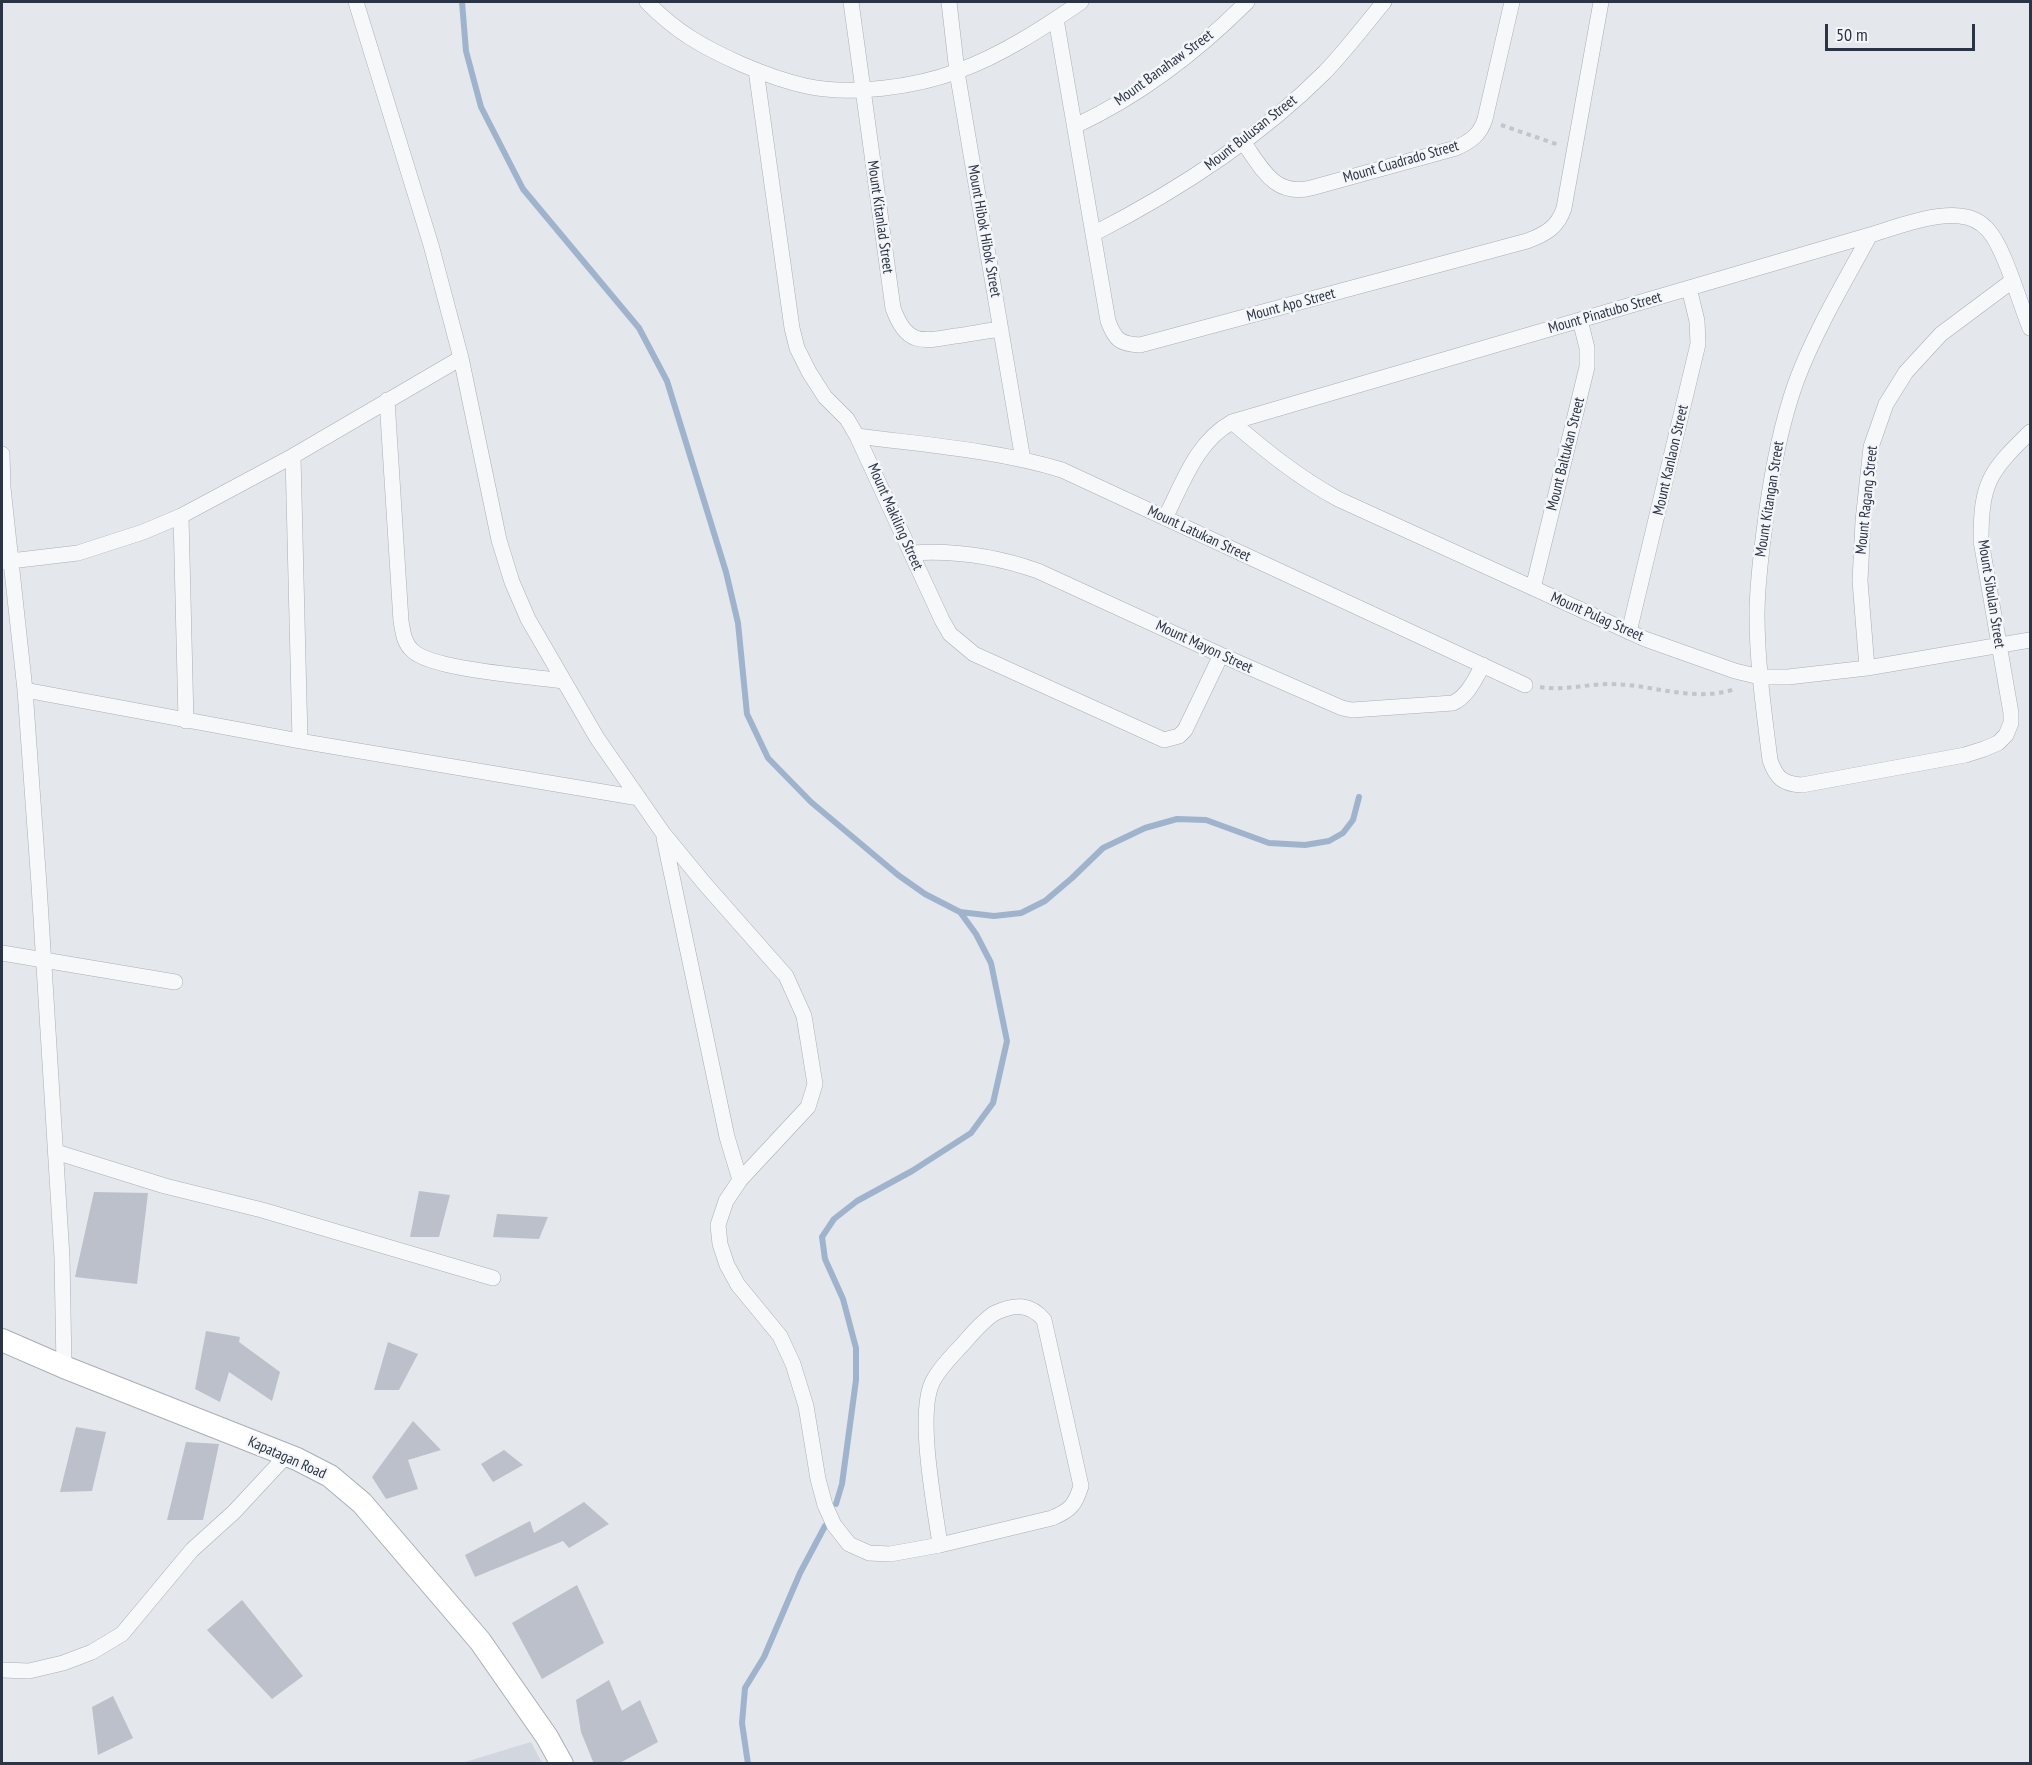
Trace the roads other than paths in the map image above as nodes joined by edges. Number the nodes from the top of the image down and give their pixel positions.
1 (356, 2) edge
2 (647, 2) edge
3 (851, 2) edge
4 (949, 2) edge
5 (1081, 2) edge
6 (1247, 2) edge
7 (1384, 2) edge
8 (1512, 2) edge
9 (1601, 2) edge
10 (1056, 19) junction
11 (756, 70) junction
12 (957, 72) junction
13 (863, 90) junction
14 (1075, 126) junction
15 (1243, 142) junction
16 (1093, 234) junction
17 (1870, 235) junction
18 (2012, 281) junction
19 (1689, 288) junction
20 (1580, 320) junction
21 (2031, 328) edge
22 (1001, 329) junction
23 (461, 358) junction
24 (387, 400) junction
25 (1232, 422) junction
26 (2031, 432) edge
27 (857, 436) junction
28 (2, 454) edge
29 (293, 456) junction
30 (1023, 460) junction
31 (180, 516) junction
32 (1165, 518) junction
33 (912, 553) junction
34 (7, 562) edge
35 (1533, 588) junction
36 (1629, 632) junction
37 (2031, 640) edge
38 (2000, 646) junction
39 (1221, 655) junction
40 (1483, 665) junction
41 (1867, 668) junction
42 (1760, 677) junction
43 (563, 681) junction
44 (1525, 684) road end
45 (25, 690) junction
46 (186, 721) junction
47 (300, 741) junction
48 (1780, 780) joint
49 (639, 798) junction
50 (663, 833) junction
51 (2, 953) edge
52 (44, 961) junction
53 (176, 982) dead end
54 (56, 1152) junction
55 (740, 1180) junction
56 (493, 1278) dead end
57 (2, 1340) edge
58 (64, 1367) junction
59 (287, 1455) junction
60 (940, 1545) junction
61 (2, 1670) edge
62 (562, 1764) edge

1 - 23 street
2 - 11 street
3 - 13 street, Mount Kitanlad Street
4 - 12 street, Mount Hibok Hibok Street
5 - 10 street
6 - 14 street, Mount Banahaw Street
7 - 15 street, Mount Bulusan Street
8 - 15 street, Mount Cuadrado Street
9 - 16 street, Mount Apo Street
10 - 12 street
10 - 14 street, Mount Apo Street
11 - 13 street
11 - 27 street, Mount Makiling Street
12 - 13 street
12 - 22 street, Mount Hibok Hibok Street
13 - 22 street, Mount Kitanlad Street
14 - 16 street, Mount Apo Street
15 - 16 street, Mount Bulusan Street
17 - 18 street, Mount Pinatubo Street
17 - 19 street, Mount Pinatubo Street
17 - 42 street, Mount Kitangan Street
18 - 21 street, Mount Pinatubo Street
18 - 41 street, Mount Ragang Street
19 - 20 street, Mount Pinatubo Street
19 - 36 street, Mount Kanlaon Street
20 - 25 street, Mount Pinatubo Street
20 - 35 street, Mount Baltukan Street
22 - 30 street, Mount Hibok Hibok Street
23 - 24 street
23 - 43 street
24 - 29 street
24 - 43 street
25 - 32 street, Mount Pinatubo Street
25 - 35 street, Mount Pulag Street
26 - 38 street, Mount Sibulan Street
27 - 30 street, Mount Latukan Street
27 - 33 street, Mount Makiling Street
28 - 34 street
29 - 31 street
29 - 47 street
30 - 32 street, Mount Latukan Street
31 - 34 street
31 - 46 street
32 - 40 street, Mount Latukan Street
33 - 39 street, Mount Mayon Street
33 - 39 street, Mount Makiling Street
34 - 45 street
35 - 36 street, Mount Pulag Street
36 - 42 street, Mount Pulag Street
37 - 38 street, Mount Pulag Street
38 - 41 street, Mount Pulag Street
38 - 48 street, Mount Sibulan Street
39 - 40 street, Mount Mayon Street
40 - 44 street, Mount Latukan Street
41 - 42 street, Mount Pulag Street
42 - 48 street, Mount Kitangan Street
43 - 49 street
45 - 46 street
45 - 52 street
46 - 47 street
47 - 49 street
49 - 50 street
50 - 55 street
50 - 55 street
51 - 52 street
52 - 53 street
52 - 54 street
54 - 56 street
54 - 58 street
55 - 60 street
57 - 58 main road, Kapatagan Road
58 - 59 main road, Kapatagan Road
59 - 61 street
59 - 62 main road, Kapatagan Road
60 - 60 street

